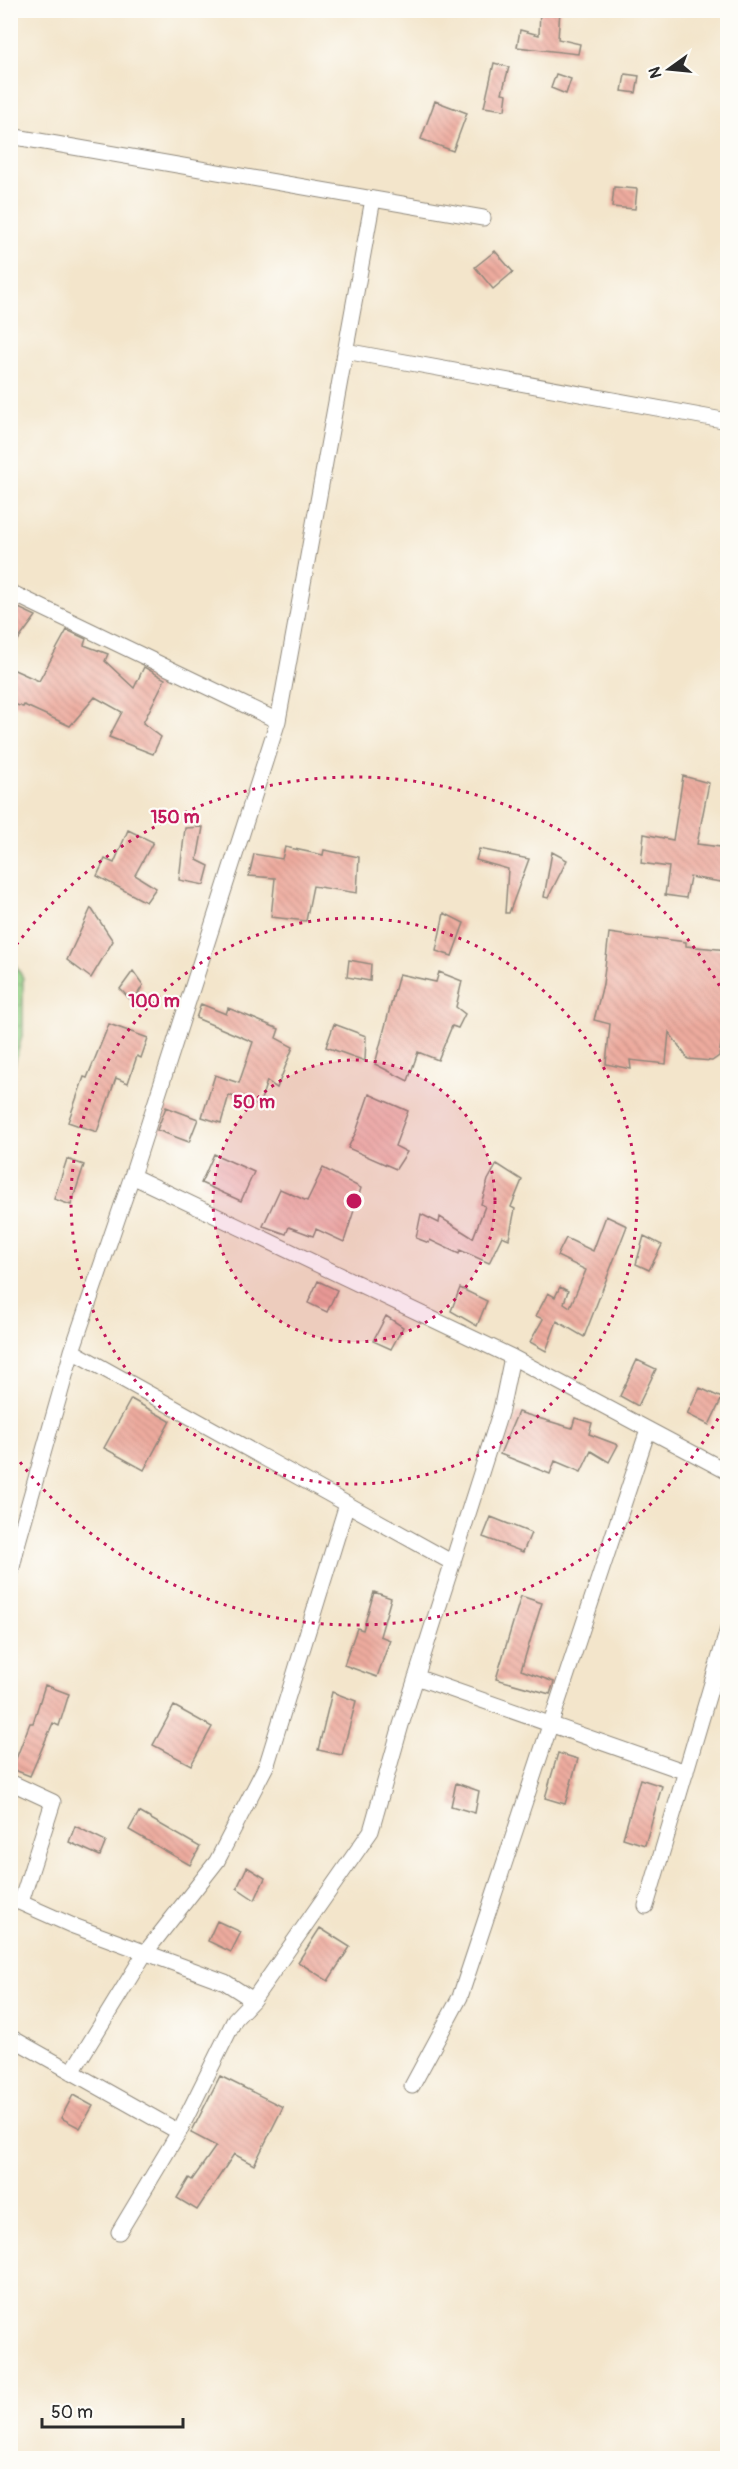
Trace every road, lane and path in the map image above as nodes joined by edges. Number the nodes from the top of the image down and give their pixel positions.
1 (10, 136) edge
2 (373, 199) junction
3 (483, 218) dead end
4 (345, 351) junction
5 (728, 421) edge
6 (10, 592) edge
7 (278, 721) junction
8 (132, 1176) junction
9 (72, 1351) junction
10 (512, 1357) junction
11 (648, 1430) junction
12 (728, 1472) edge
13 (347, 1504) junction
14 (453, 1563) junction
15 (10, 1576) edge
16 (728, 1629) edge
17 (416, 1677) junction
18 (550, 1724) junction
19 (686, 1772) junction
20 (10, 1782) edge
21 (16, 1900) edge
22 (646, 1906) dead end
23 (145, 1953) junction
24 (253, 2000) junction
25 (10, 2037) edge
26 (72, 2072) junction
27 (412, 2086) dead end
28 (179, 2132) junction
29 (119, 2232) dead end

1 - 2 street
2 - 3 street
2 - 4 street
4 - 5 street
4 - 7 street
6 - 7 street
7 - 8 street
8 - 9 street
8 - 10 street
9 - 13 street
9 - 15 street
10 - 11 street
10 - 14 street
11 - 12 street
11 - 18 street
13 - 14 street
13 - 23 street
14 - 17 street
16 - 19 street
17 - 18 street
17 - 24 street
18 - 19 street
18 - 27 street
19 - 22 street
20 - 21 street
21 - 23 street
23 - 24 street
23 - 26 street
24 - 28 street
25 - 26 street
26 - 28 street
28 - 29 street

